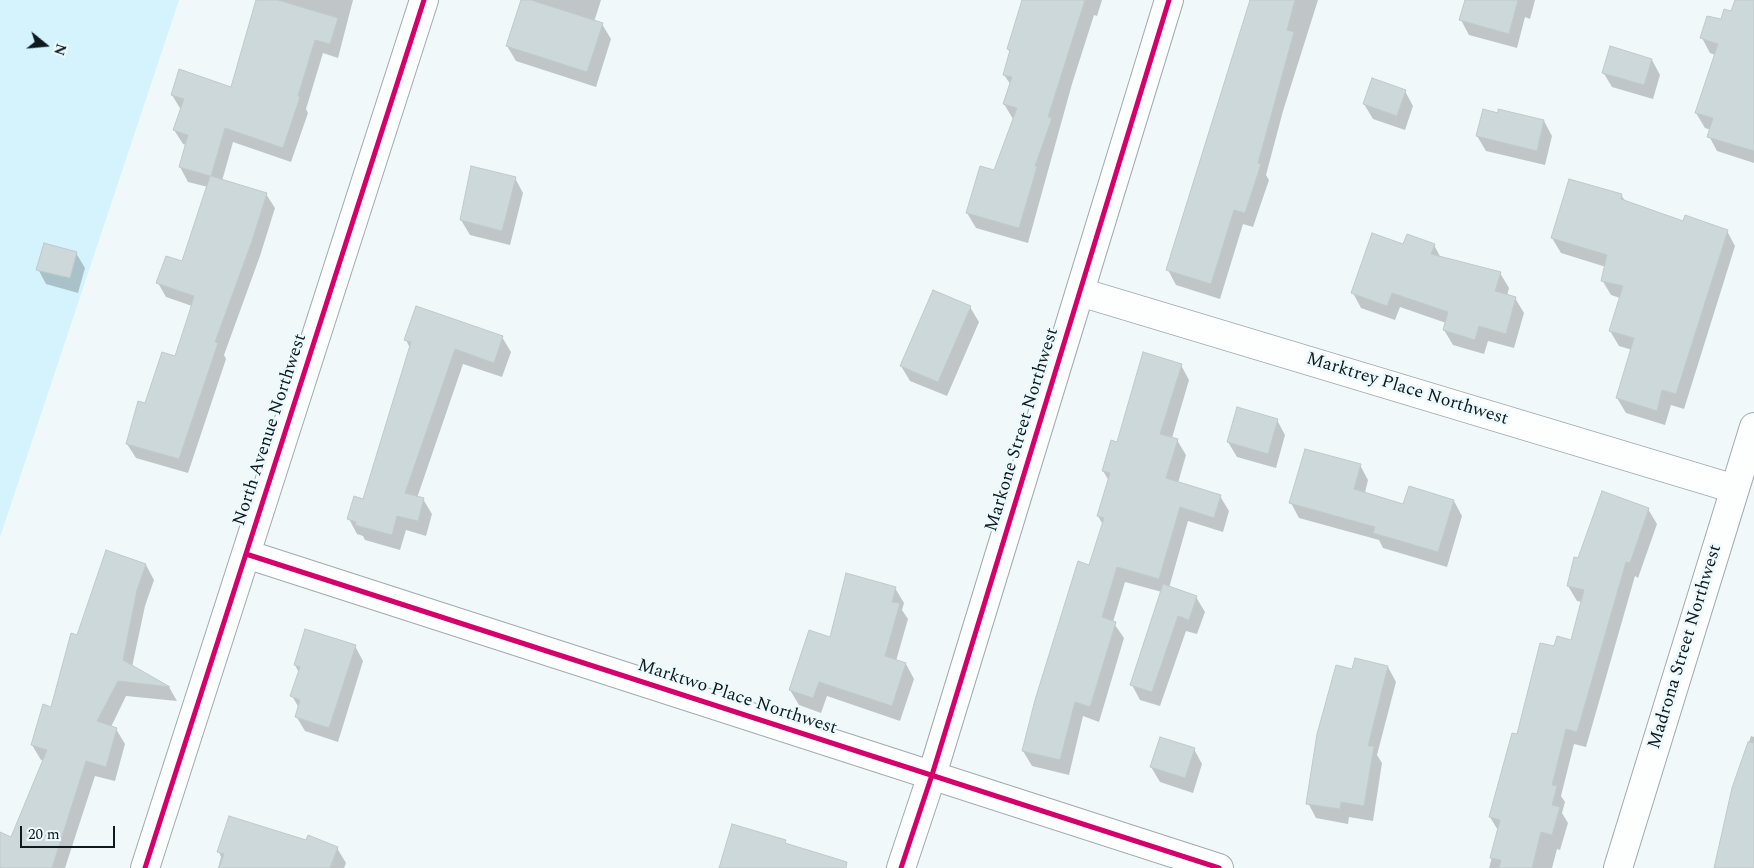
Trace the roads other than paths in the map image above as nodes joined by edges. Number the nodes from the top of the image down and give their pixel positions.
1 (424, 0) edge
2 (1169, 0) edge
3 (1080, 292) junction
4 (1754, 426) edge
5 (1735, 489) junction
6 (246, 554) junction
7 (932, 776) junction
8 (145, 868) edge
9 (901, 868) edge
10 (1219, 868) edge
11 (1618, 868) edge

1 - 6 street, North Avenue Northwest
2 - 3 street, Markone Street Northwest
3 - 5 street, Marktrey Place Northwest
3 - 7 street, Markone Street Northwest
4 - 5 street, Madrona Street Northwest
5 - 11 street, Madrona Street Northwest
6 - 7 street, Marktwo Place Northwest
6 - 8 street, North Avenue Northwest
7 - 9 street, Markone Street Northwest
7 - 10 street, Marktwo Place Northwest

